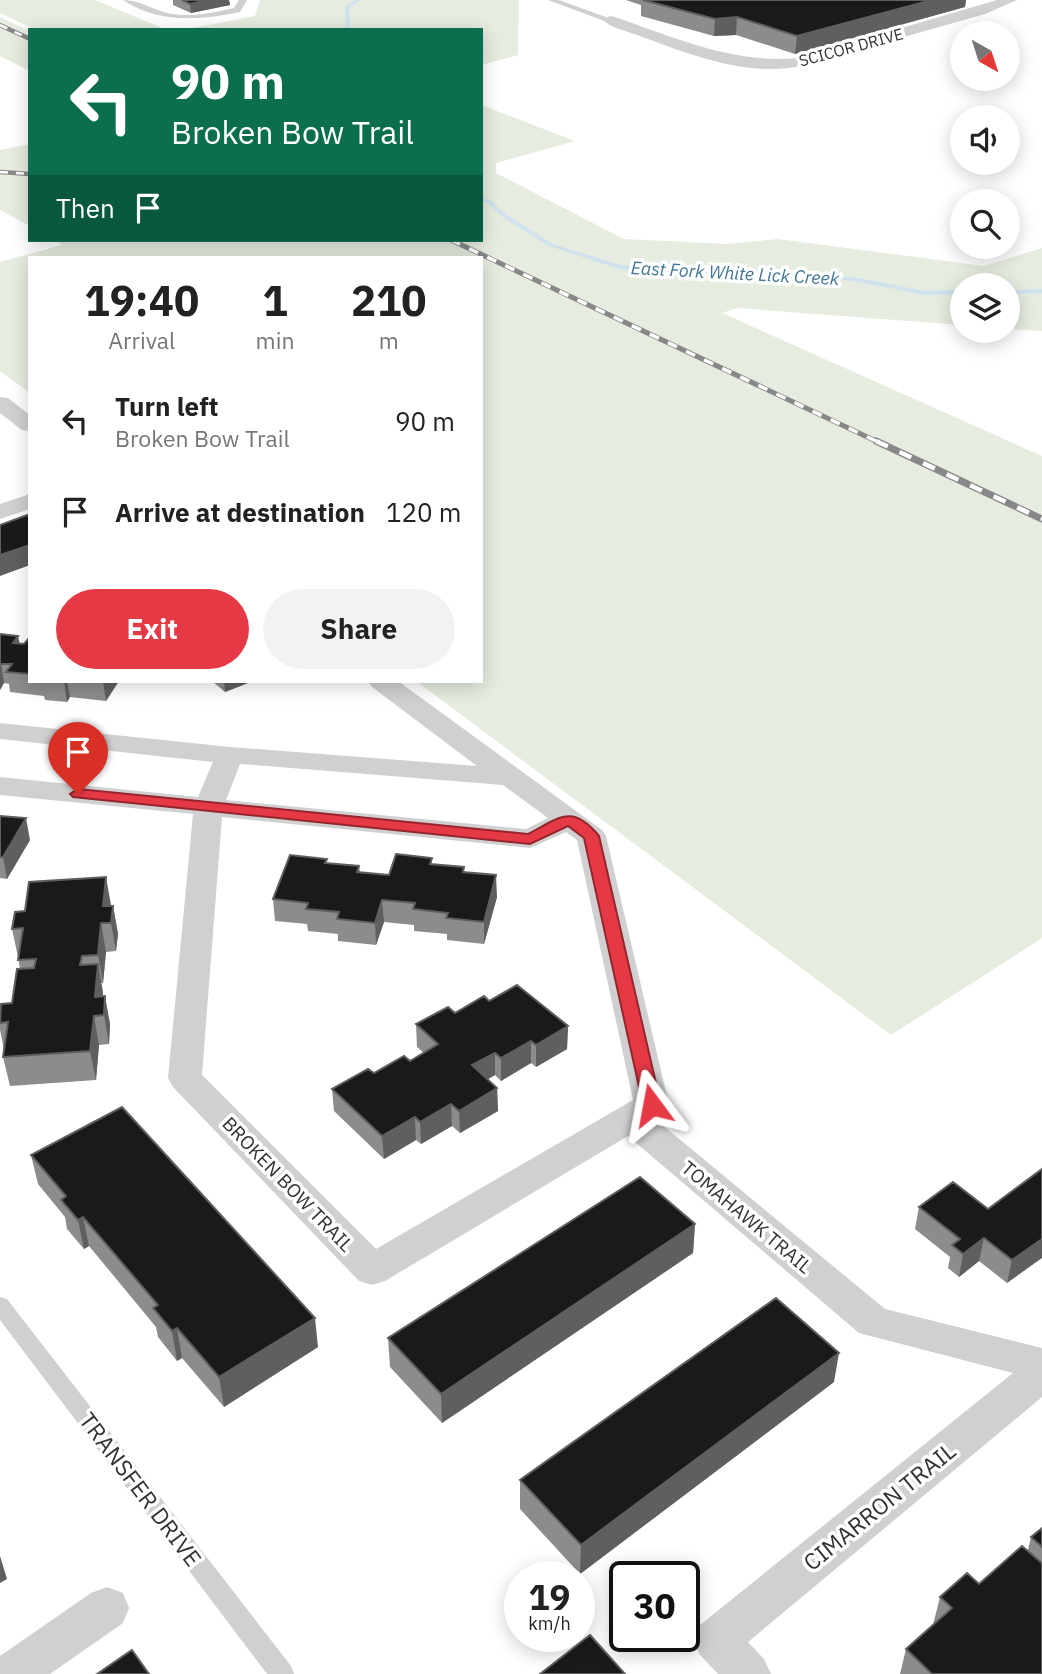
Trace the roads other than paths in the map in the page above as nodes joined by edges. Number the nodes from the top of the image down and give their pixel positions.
1 (127, 0) edge
2 (243, 0) edge
3 (552, 0) edge
4 (1010, 0) edge
5 (610, 20) joint
6 (0, 403) edge
7 (28, 424) edge
8 (28, 502) edge
9 (0, 512) edge
10 (383, 683) edge
11 (0, 731) edge
12 (230, 755) junction
13 (514, 778) junction
14 (0, 786) edge
15 (208, 808) junction
16 (569, 819) junction
17 (630, 1118) junction
18 (0, 1305) edge
19 (1042, 1364) edge
20 (1042, 1373) edge
21 (107, 1608) dead end
22 (12, 1674) edge
23 (282, 1674) edge
24 (748, 1674) edge

1 - 2 lane
3 - 5 lane
4 - 5 street, SCICOR DRIVE
6 - 7 street
8 - 9 street
10 - 13 street
11 - 12 street
12 - 13 street
12 - 15 street, BROKEN BOW TRAIL
13 - 16 street
14 - 15 street
15 - 16 street
15 - 17 street, BROKEN BOW TRAIL
16 - 17 street
17 - 19 street, TOMAHAWK TRAIL
18 - 23 lane, TRANSFER DRIVE
20 - 24 street, CIMARRON TRAIL
21 - 22 street

